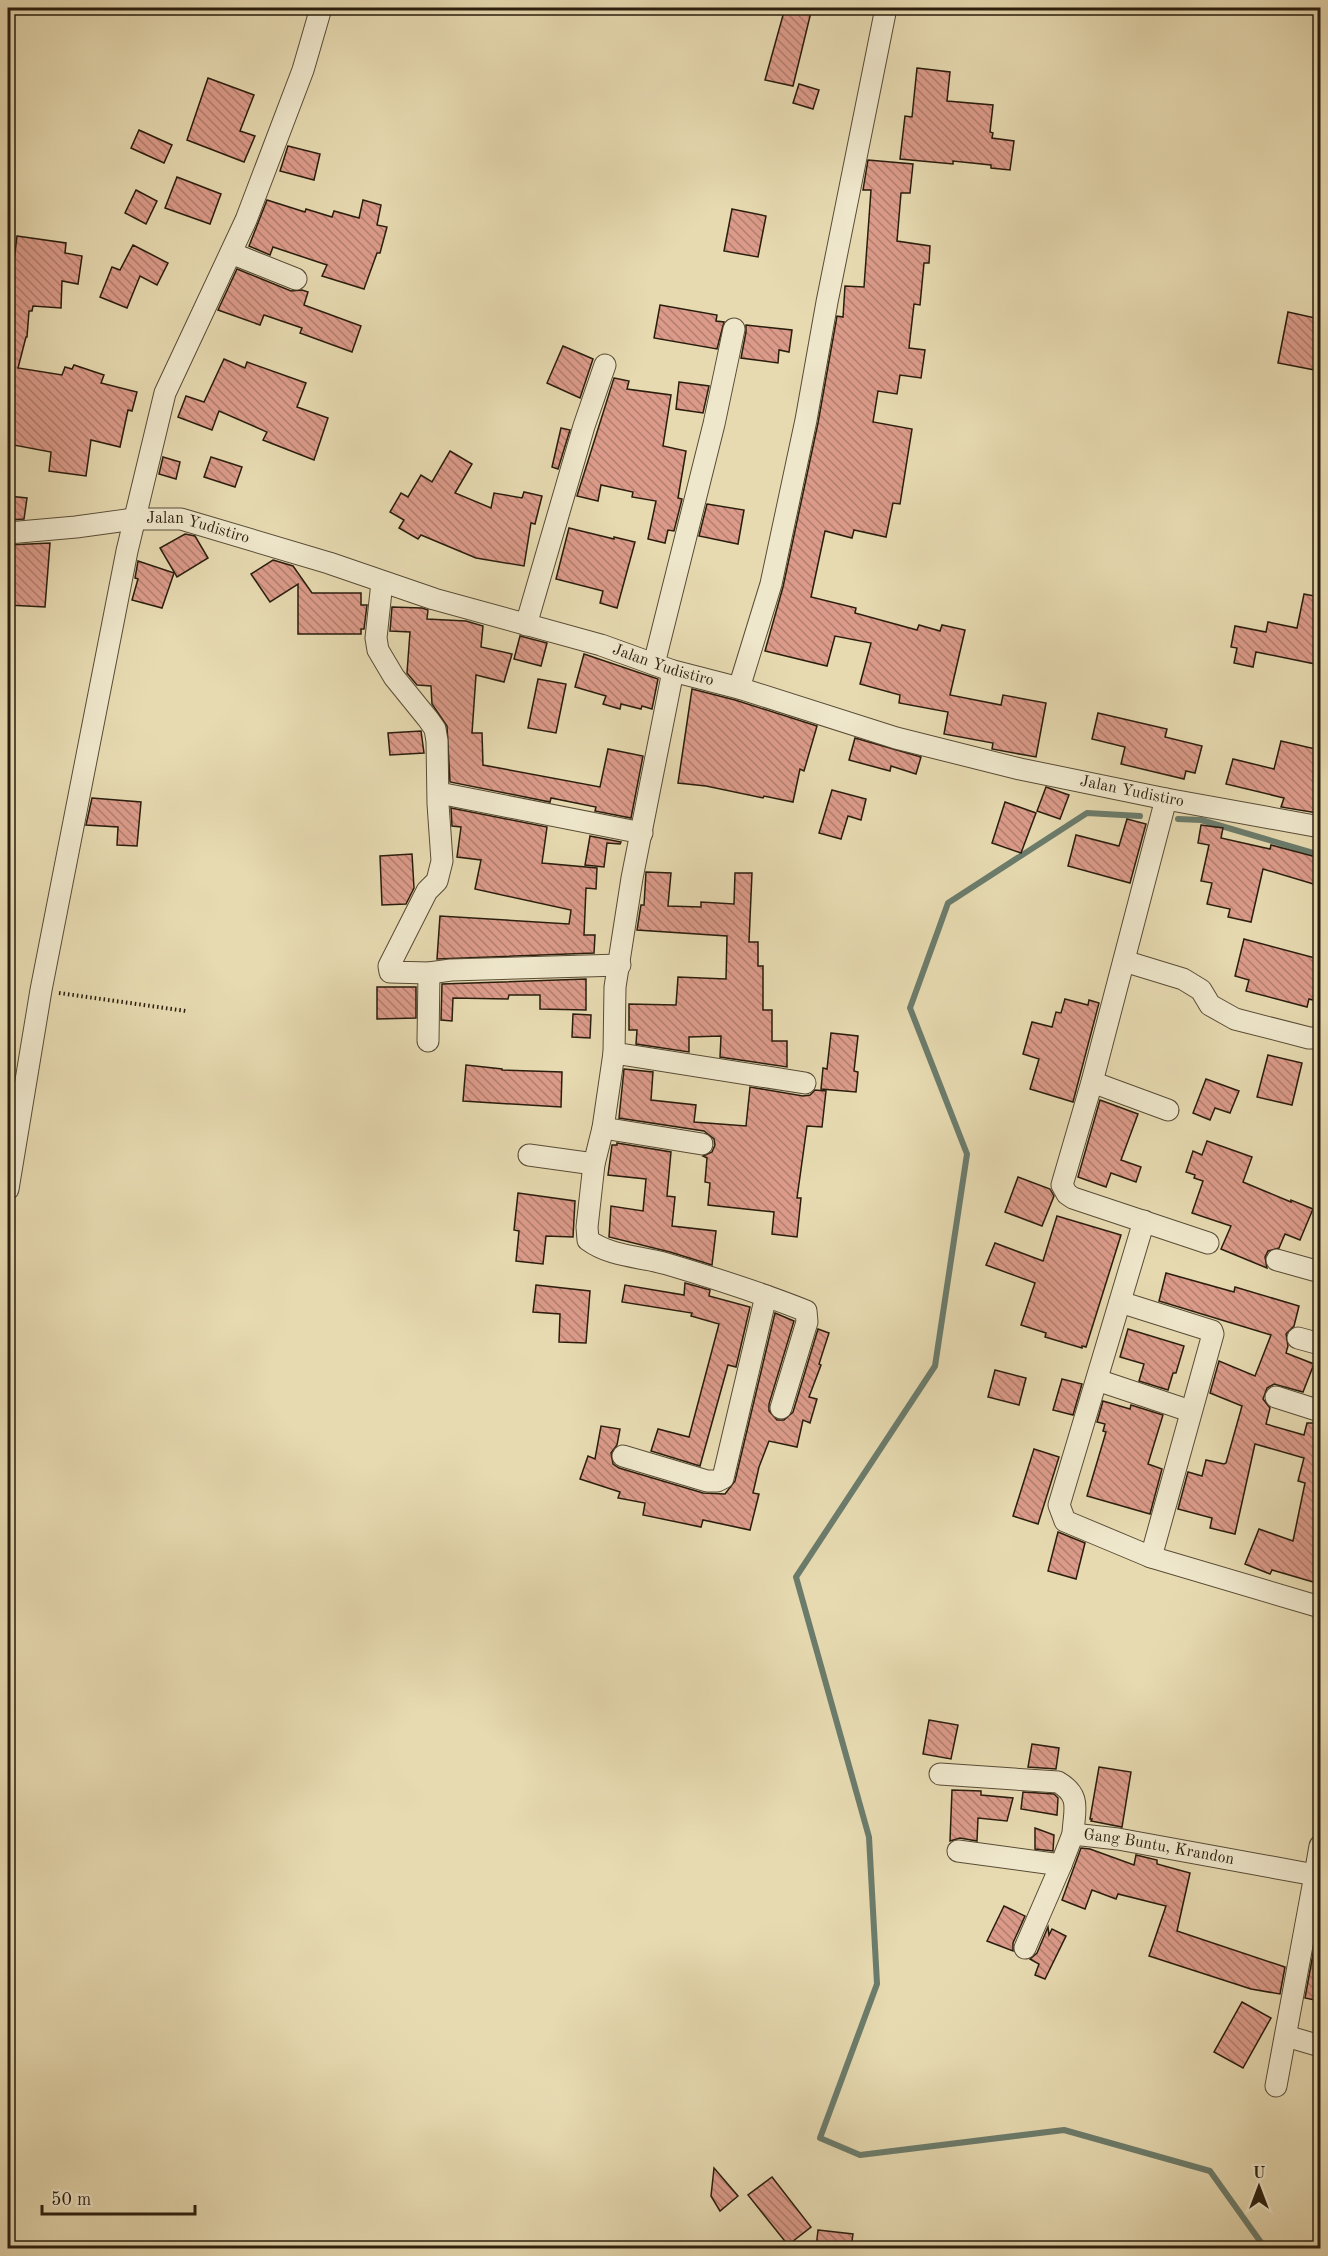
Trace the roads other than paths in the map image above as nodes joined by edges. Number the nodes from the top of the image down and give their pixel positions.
1 (321, 8) edge
2 (885, 8) edge
3 (231, 253) junction
4 (296, 279) dead end
5 (734, 329) dead end
6 (605, 365) dead end
7 (134, 519) junction
8 (8, 533) edge
9 (382, 582) junction
10 (526, 625) junction
11 (663, 668) junction
12 (739, 688) junction
13 (439, 793) junction
14 (1166, 799) junction
15 (1320, 827) edge
16 (642, 833) junction
17 (1124, 961) junction
18 (620, 964) junction
19 (429, 973) junction
20 (1320, 1038) edge
21 (428, 1041) dead end
22 (614, 1053) junction
23 (1092, 1082) junction
24 (805, 1083) dead end
25 (1168, 1110) dead end
26 (603, 1128) junction
27 (702, 1144) dead end
28 (530, 1155) dead end
29 (594, 1164) junction
30 (8, 1189) edge
31 (1144, 1221) junction
32 (1208, 1242) dead end
33 (1277, 1260) dead end
34 (1320, 1272) edge
35 (766, 1296) junction
36 (1120, 1302) junction
37 (1298, 1338) dead end
38 (1320, 1344) edge
39 (1097, 1380) junction
40 (1276, 1397) dead end
41 (781, 1408) dead end
42 (1190, 1411) junction
43 (1320, 1411) edge
44 (623, 1456) dead end
45 (1151, 1557) junction
46 (1320, 1607) edge
47 (940, 1774) dead end
48 (1072, 1834) junction
49 (1320, 1846) edge
50 (958, 1851) dead end
51 (1061, 1865) junction
52 (1318, 1876) edge
53 (1025, 1948) dead end
54 (1286, 2036) junction
55 (1320, 2046) edge
56 (1276, 2086) dead end

1 - 3 street
2 - 12 street
3 - 4 street
3 - 7 street
5 - 11 street
6 - 10 street
7 - 8 street, Jalan Yudistiro
7 - 9 street, Jalan Yudistiro
7 - 30 street
9 - 10 street, Jalan Yudistiro
9 - 13 street
10 - 11 street, Jalan Yudistiro
11 - 12 street, Jalan Yudistiro
11 - 16 street
12 - 14 street, Jalan Yudistiro
13 - 16 street
13 - 19 street
14 - 15 street, Jalan Yudistiro
14 - 17 street
16 - 18 street
17 - 20 street
17 - 23 street
18 - 19 street
18 - 22 street
19 - 21 street
22 - 24 street
22 - 26 street
23 - 25 street
23 - 31 street
26 - 27 street
26 - 29 street
28 - 29 street
29 - 35 street
31 - 32 street
31 - 36 street
33 - 34 street
35 - 41 street
35 - 44 street
36 - 39 street
36 - 42 street
37 - 38 street
39 - 42 street
39 - 45 street
40 - 43 street
42 - 45 street
45 - 46 street
47 - 48 street
48 - 51 street, Gang Buntu, Krandon
48 - 52 street, Gang Buntu, Krandon
49 - 52 street
50 - 51 street
51 - 53 street, Gang Buntu, Krandon
52 - 54 street
54 - 55 street
54 - 56 street

